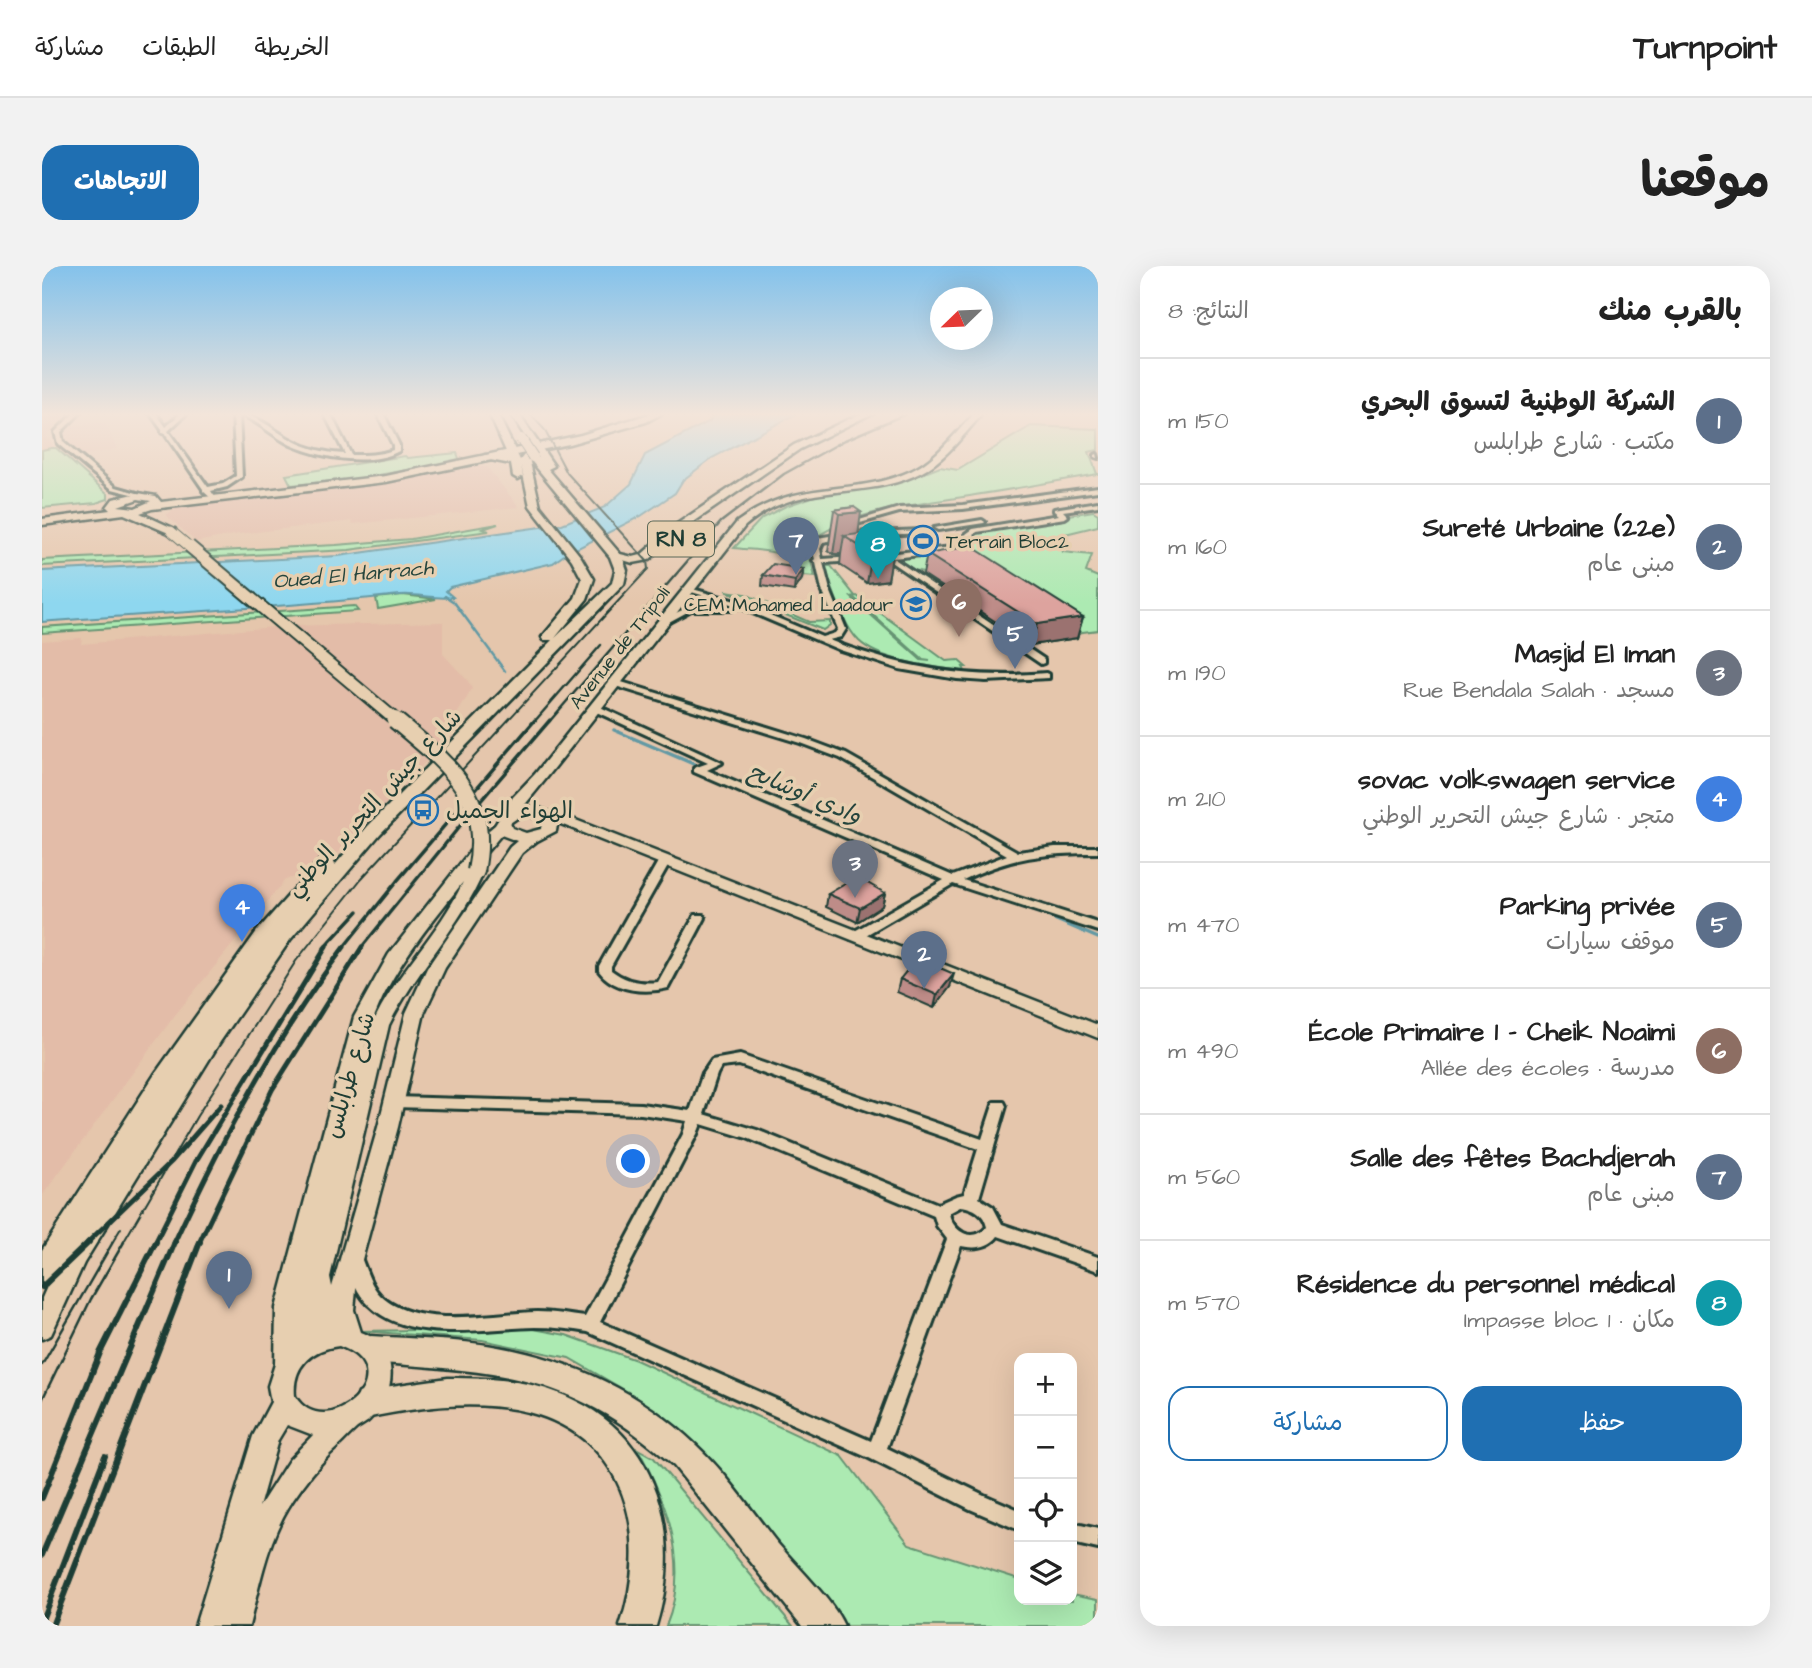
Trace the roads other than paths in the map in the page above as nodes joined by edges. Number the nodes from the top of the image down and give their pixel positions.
1 (100, 476) edge
2 (194, 476) edge
3 (239, 476) edge
4 (398, 476) edge
5 (530, 476) edge
6 (547, 476) edge
7 (555, 476) edge
8 (754, 476) edge
9 (903, 476) edge
10 (739, 487) junction
11 (114, 488) junction
12 (1098, 489) edge
13 (207, 495) junction
14 (565, 498) junction
15 (149, 501) junction
16 (114, 502) junction
17 (1098, 504) edge
18 (1057, 510) junction
19 (125, 511) junction
20 (42, 512) edge
21 (42, 522) edge
22 (938, 528) tunnel mouth
23 (172, 531) junction
24 (920, 531) tunnel mouth
25 (849, 535) junction
26 (873, 536) junction
27 (816, 549) junction
28 (616, 556) junction
29 (886, 556) junction
30 (873, 557) edge
31 (859, 558) edge
32 (817, 561) junction
33 (703, 573) junction
34 (618, 584) junction
35 (686, 593) junction
36 (748, 610) junction
37 (838, 619) junction
38 (664, 621) junction
39 (792, 628) junction
40 (819, 639) junction
41 (864, 655) junction
42 (1041, 661) dead end
43 (1046, 676) dead end
44 (615, 683) junction
45 (596, 708) junction
46 (540, 777) junction
47 (545, 819) junction
48 (507, 821) junction
49 (531, 838) junction
50 (1098, 850) edge
51 (1017, 856) junction
52 (665, 860) junction
53 (955, 881) junction
54 (699, 918) dead end
55 (1098, 927) edge
56 (855, 936) junction
57 (1098, 1032) edge
58 (394, 1102) junction
59 (999, 1106) dead end
60 (696, 1117) junction
61 (986, 1146) junction
62 (970, 1201) junction
63 (941, 1212) junction
64 (995, 1228) junction
65 (956, 1237) junction
66 (351, 1251) junction
67 (1098, 1264) edge
68 (318, 1277) junction
69 (48, 1283) edge
70 (590, 1325) junction
71 (42, 1327) edge
72 (354, 1340) junction
73 (294, 1356) junction
74 (284, 1405) junction
75 (359, 1411) junction
76 (876, 1452) junction
77 (1014, 1518) edge
78 (1077, 1534) edge
79 (1098, 1539) edge
80 (210, 1626) edge
81 (234, 1626) edge
82 (638, 1626) edge
83 (826, 1626) edge

1 - 11 street
2 - 13 street
3 - 13 street
4 - 13 main road
5 - 69 main road, شارع جيش التحرير الوطني
6 - 14 main road
7 - 14 main road
8 - 10 main road, RN 8
9 - 33 main road, Avenue de Tripoli
10 - 28 main road, RN 8
10 - 34 main road, RN 8
11 - 15 street
11 - 16 street
12 - 25 street
13 - 15 main road
14 - 28 main road
15 - 16 main road
15 - 19 main road
15 - 23 main road
16 - 19 main road
16 - 20 main road
17 - 18 street
18 - 22 street
18 - 29 street
19 - 21 main road
19 - 23 main road
23 - 68 main road, bridge
24 - 26 street
25 - 26 street
25 - 27 street
26 - 27 street
27 - 32 street
28 - 34 main road
29 - 30 street
29 - 42 street
31 - 32 street
32 - 37 street
33 - 35 main road, Avenue de Tripoli
33 - 36 street
34 - 69 main road, شارع جيش التحرير الوطني
35 - 36 street
35 - 38 main road, Avenue de Tripoli
36 - 38 street
36 - 39 street
37 - 39 street
37 - 40 street
37 - 41 street
38 - 44 main road, Avenue de Tripoli
39 - 40 street
40 - 41 street
41 - 43 street
44 - 45 main road, Avenue de Tripoli
44 - 51 street
45 - 46 main road, Avenue de Tripoli
45 - 53 street
46 - 47 main road
46 - 48 main road, Avenue de Tripoli
47 - 48 main road
47 - 49 main road, شارع طرابلس
47 - 52 street
48 - 49 main road
48 - 73 main road, شارع طرابلس
49 - 58 main road, شارع طرابلس
50 - 51 street
51 - 53 street
52 - 54 street
52 - 56 street
53 - 55 street
53 - 56 street
56 - 57 street
58 - 60 street
58 - 66 main road, شارع طرابلس
59 - 61 street
60 - 61 street
60 - 63 street
60 - 70 street
61 - 62 street
62 - 63 street
62 - 64 street
63 - 65 street
64 - 65 street
64 - 67 street
65 - 76 street
66 - 70 street
66 - 72 main road, شارع طرابلس
68 - 72 main road
68 - 73 main road
69 - 71 main road, شارع جيش التحرير الوطني
70 - 76 street
72 - 73 main road
72 - 75 main road
72 - 83 highway
73 - 74 main road
74 - 75 main road
74 - 80 main road
75 - 81 main road
75 - 82 highway
76 - 77 street
78 - 79 street

